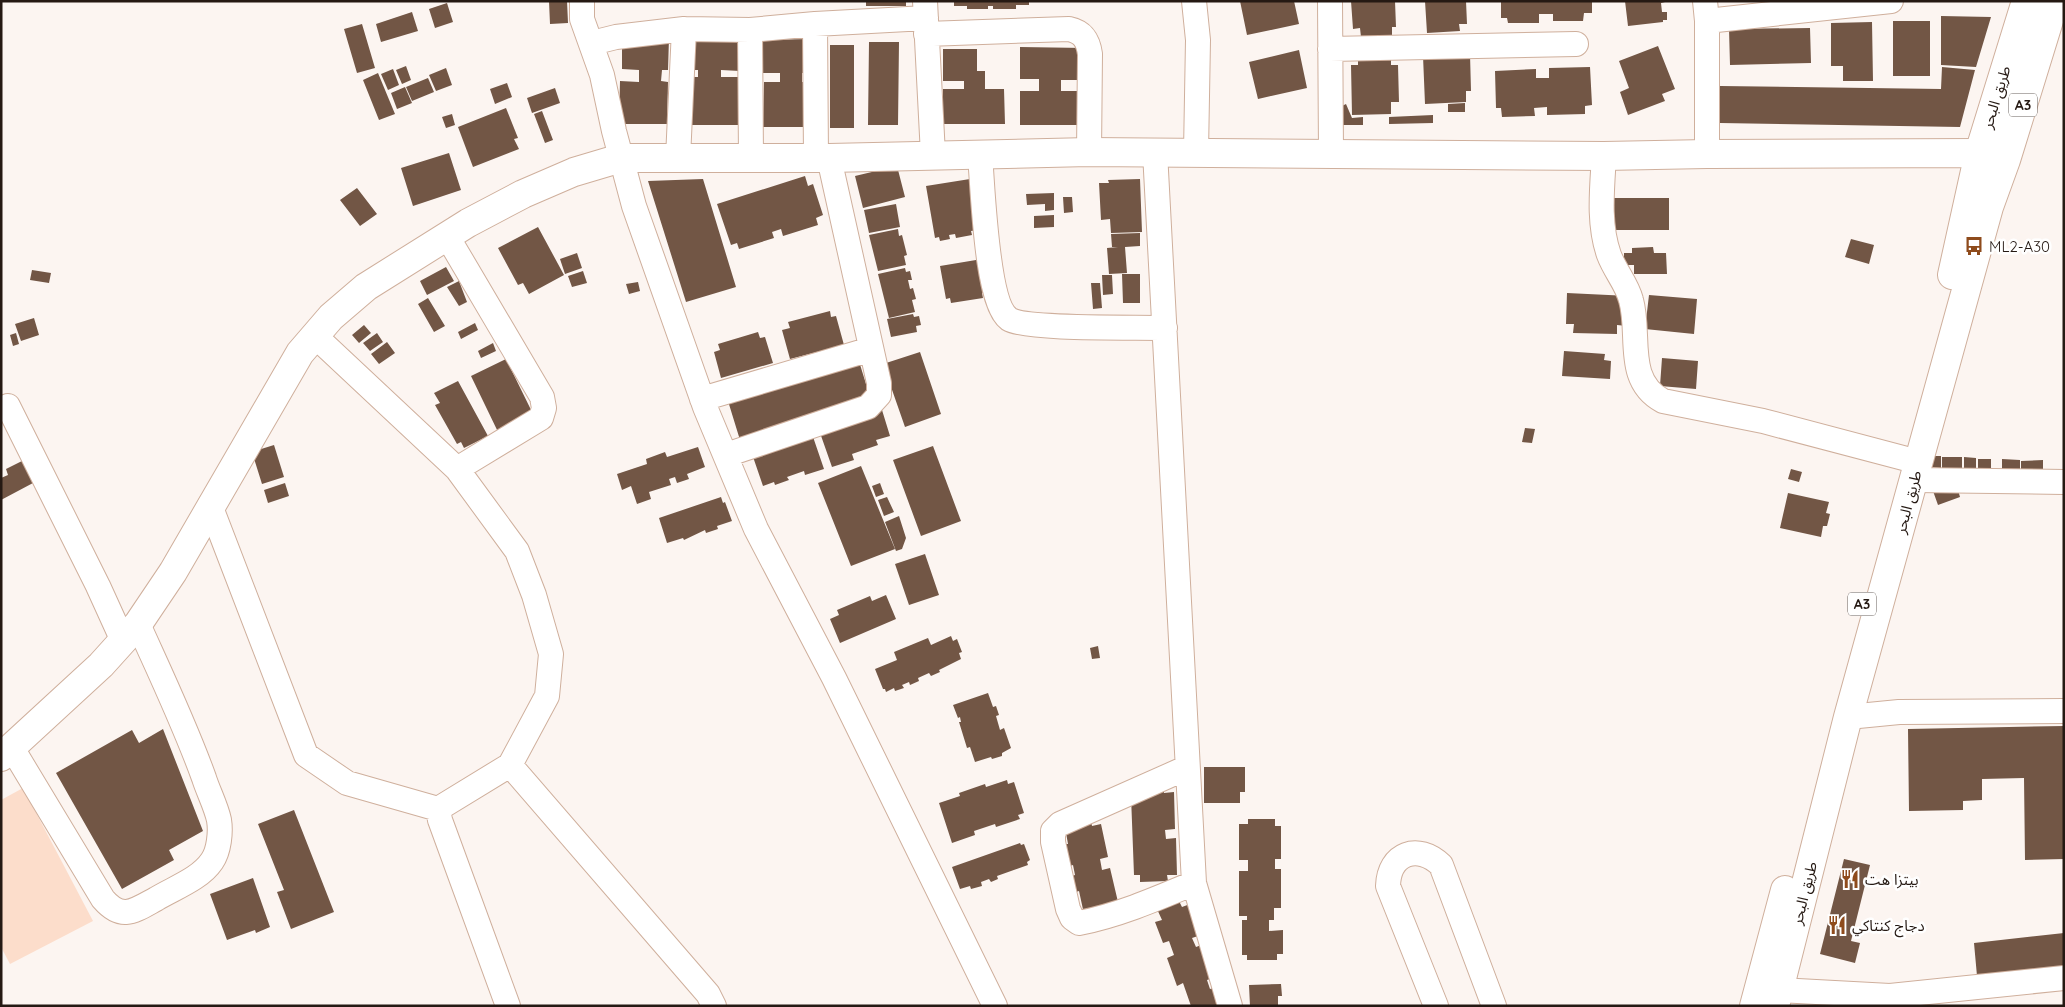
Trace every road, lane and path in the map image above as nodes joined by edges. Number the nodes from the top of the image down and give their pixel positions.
1 (582, 1) edge
2 (1194, 1) edge
3 (1330, 1) edge
4 (2026, 1) edge
5 (2055, 1) edge
6 (1883, 2) edge
7 (1825, 5) edge
8 (1764, 8) edge
9 (1706, 11) edge
10 (926, 18) edge
11 (815, 24) junction
12 (684, 29) junction
13 (750, 30) junction
14 (592, 44) junction
15 (1576, 44) dead end
16 (1330, 49) junction
17 (1089, 152) junction
18 (1155, 152) junction
19 (1196, 152) junction
20 (1332, 153) junction
21 (1979, 153) junction
22 (1707, 154) junction
23 (933, 155) junction
24 (980, 156) junction
25 (1604, 156) junction
26 (621, 158) junction
27 (678, 158) junction
28 (752, 158) junction
29 (823, 158) junction
30 (2006, 160) junction
31 (447, 236) junction
32 (1165, 328) junction
33 (314, 335) junction
34 (871, 348) junction
35 (702, 399) junction
36 (8, 406) dead end
37 (726, 455) junction
38 (458, 468) junction
39 (1911, 469) junction
40 (2064, 482) edge
41 (210, 506) junction
42 (130, 632) junction
43 (2064, 711) edge
44 (1848, 717) junction
45 (6, 752) edge
46 (510, 765) junction
47 (1186, 768) junction
48 (438, 809) junction
49 (1194, 883) junction
50 (2064, 978) edge
51 (1767, 997) edge
52 (508, 1006) edge
53 (714, 1006) edge
54 (995, 1006) edge
55 (1230, 1006) edge
56 (1436, 1006) edge
57 (1494, 1006) edge

1 - 14 street
2 - 19 street
3 - 16 street
4 - 21 main road, طريق البحر / A3
5 - 30 main road, طريق البحر / A3
6 - 7 street
7 - 8 street
8 - 9 street
9 - 22 street
10 - 11 street
10 - 17 street
10 - 23 street
11 - 13 street
11 - 29 street
12 - 13 street
12 - 14 street
12 - 27 street
13 - 28 street
14 - 26 street
15 - 16 street
16 - 20 street
17 - 18 main road
17 - 24 main road
18 - 19 main road
18 - 32 street
19 - 20 main road
20 - 25 main road
21 - 22 main road
21 - 30 main road
21 - 39 main road, طريق البحر / A3
22 - 25 main road
23 - 24 main road
23 - 29 main road
24 - 32 street
25 - 39 street
26 - 27 main road
26 - 31 main road
26 - 35 street
27 - 28 main road
28 - 29 main road
29 - 34 street
30 - 39 main road, طريق البحر / A3
31 - 33 main road
31 - 38 street
32 - 47 street
33 - 38 street
33 - 41 main road
34 - 35 street
34 - 37 street
35 - 37 street
36 - 42 street
37 - 54 street
38 - 46 street
39 - 40 street
39 - 44 main road, طريق البحر / A3
39 - 51 main road, طريق البحر / A3
41 - 42 main road
41 - 48 street
42 - 45 main road
42 - 45 street
43 - 44 street
44 - 51 main road, طريق البحر / A3
46 - 48 street
46 - 53 street
47 - 49 street
47 - 49 street
48 - 52 street
49 - 55 street
50 - 51 street
56 - 57 street

